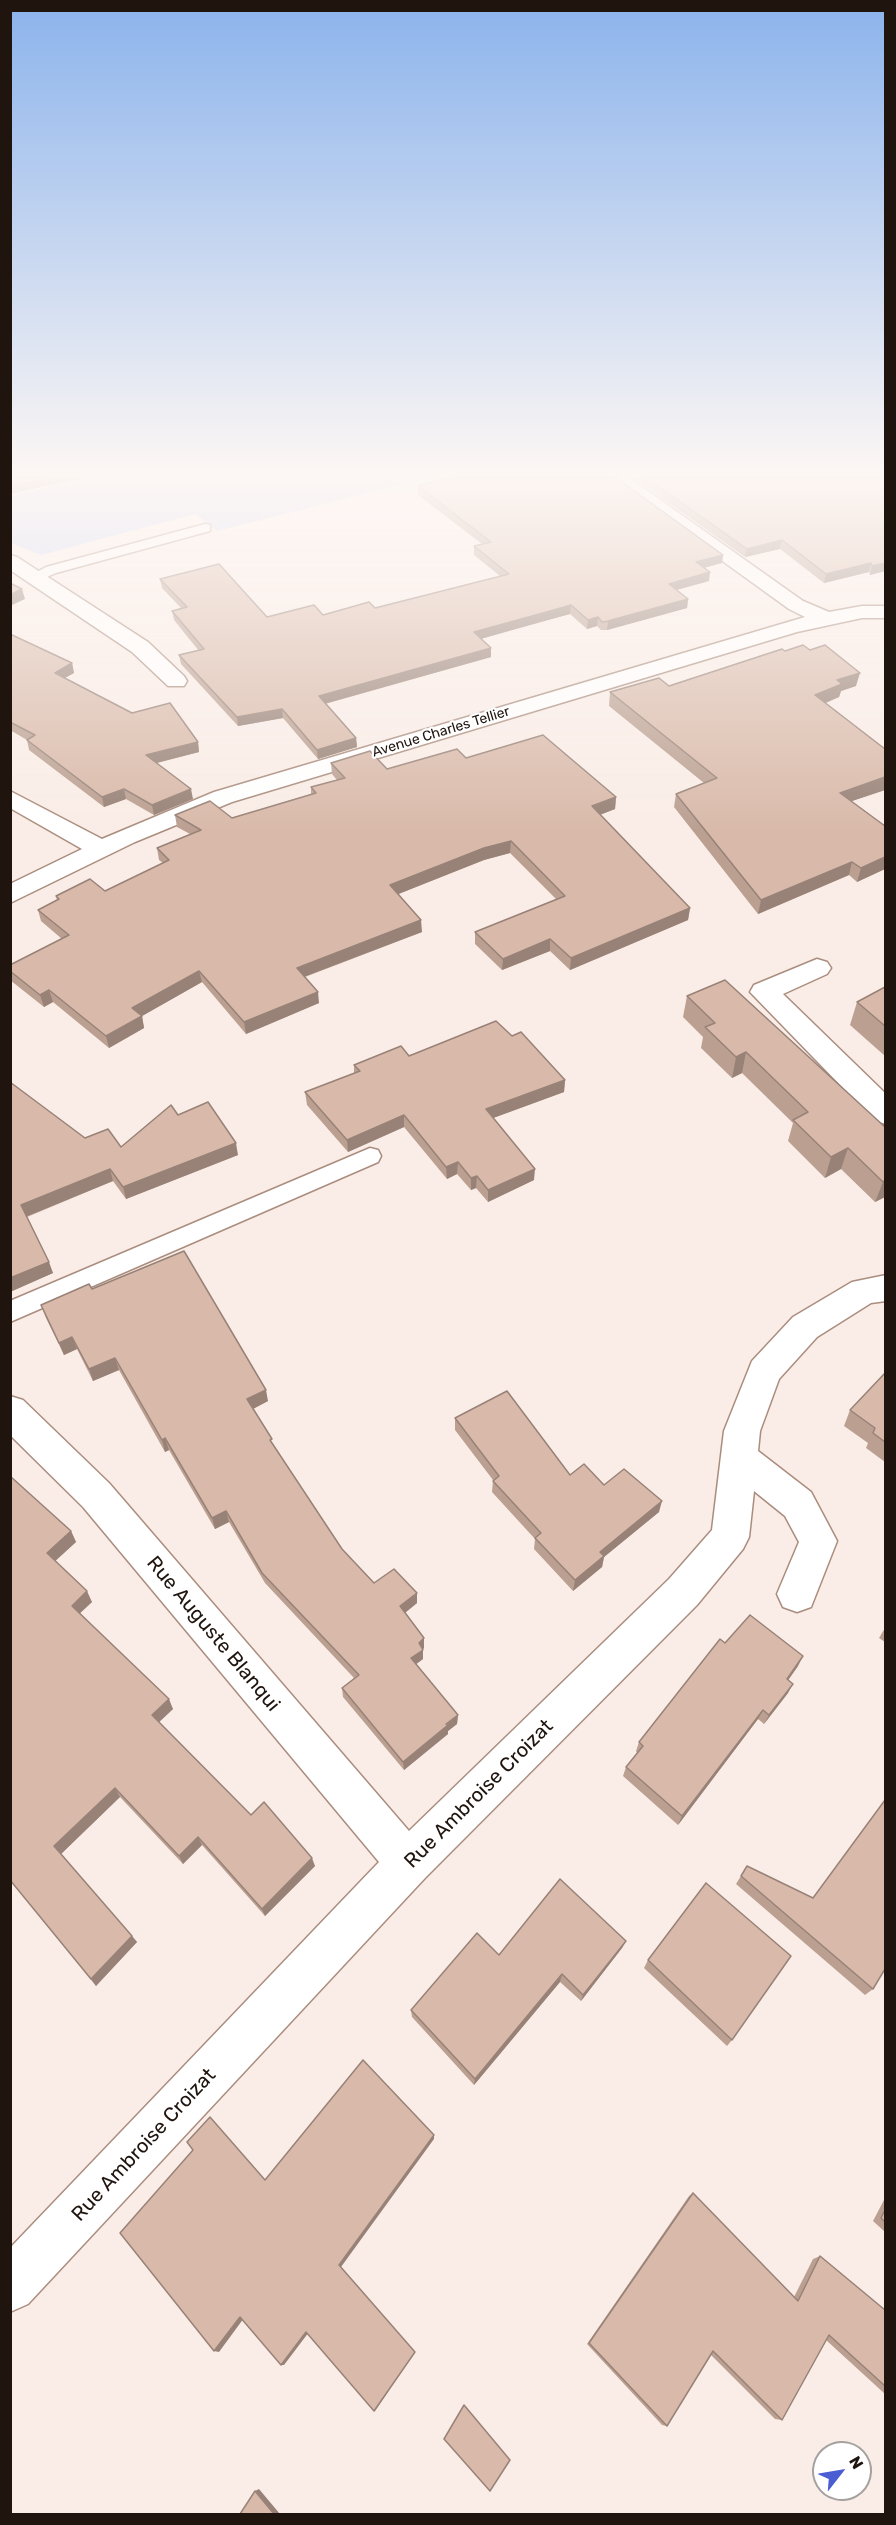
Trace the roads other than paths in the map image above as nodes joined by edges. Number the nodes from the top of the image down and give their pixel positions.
1 (62, 595) edge
2 (782, 595) edge
3 (885, 612) edge
4 (828, 620) junction
5 (177, 681) dead end
6 (10, 798) edge
7 (101, 849) junction
8 (10, 895) edge
9 (817, 968) dead end
10 (885, 1113) edge
11 (370, 1156) dead end
12 (885, 1288) edge
13 (10, 1312) edge
14 (10, 1411) edge
15 (739, 1457) junction
16 (797, 1594) dead end
17 (410, 1862) junction
18 (10, 2286) edge

1 - 5 street
2 - 4 street
3 - 4 street, Avenue Charles Tellier
4 - 7 street, Avenue Charles Tellier
6 - 7 street
7 - 8 street, Avenue Charles Tellier
9 - 10 street
11 - 13 lane
12 - 15 street, Rue Ambroise Croizat
14 - 17 street, Rue Auguste Blanqui
15 - 16 street
15 - 17 street, Rue Ambroise Croizat
17 - 18 street, Rue Ambroise Croizat

